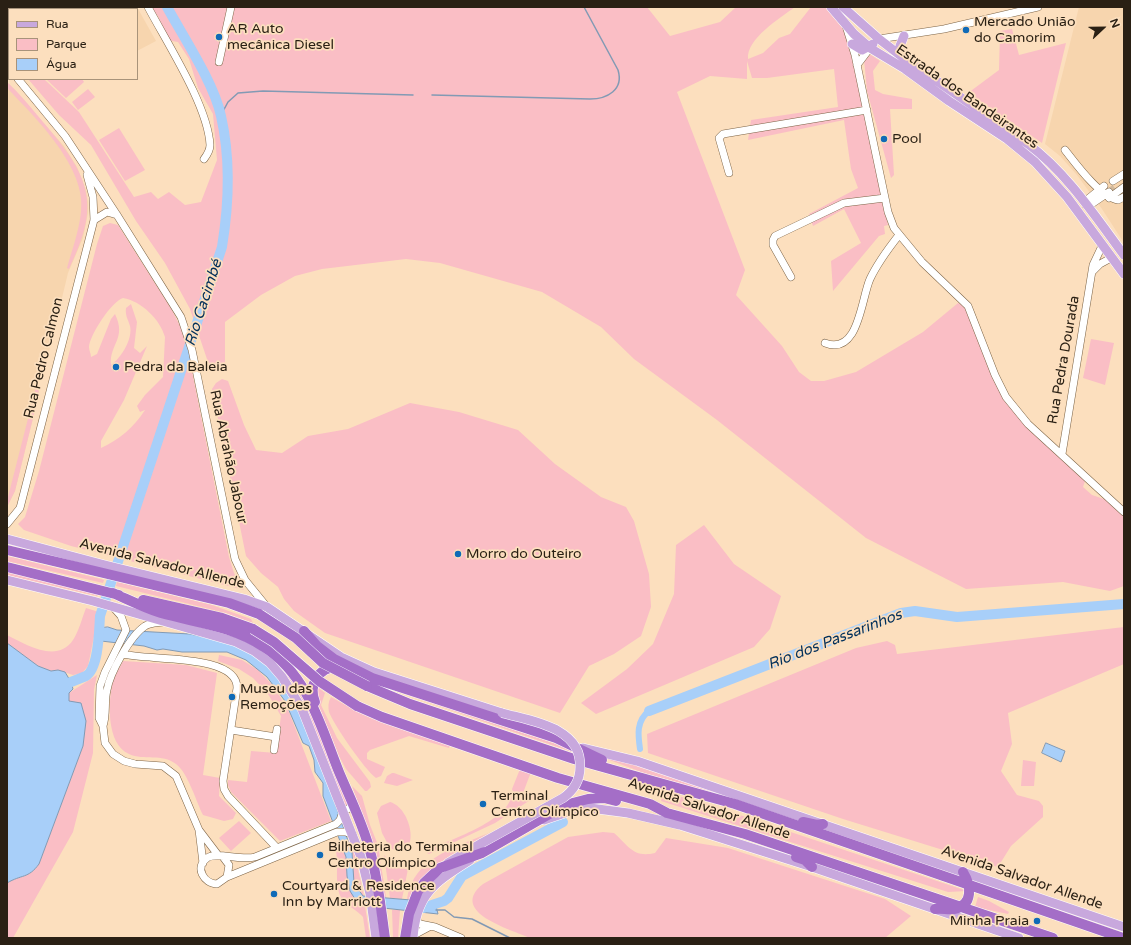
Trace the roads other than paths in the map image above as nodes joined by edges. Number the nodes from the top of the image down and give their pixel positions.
1 (148, 7) edge
2 (232, 7) edge
3 (831, 7) edge
4 (843, 7) edge
5 (1038, 7) edge
6 (1029, 8) edge
7 (846, 25) junction
8 (904, 36) junction
9 (879, 39) junction
10 (852, 44) junction
11 (870, 48) junction
12 (901, 56) junction
13 (219, 62) dead end
14 (857, 65) junction
15 (19, 80) edge
16 (866, 110) junction
17 (1065, 150) dead end
18 (204, 159) dead end
19 (83, 164) junction
20 (729, 173) dead end
21 (1124, 174) edge
22 (1124, 180) edge
23 (1118, 184) edge
24 (1106, 192) junction
25 (1067, 197) junction
26 (1124, 197) edge
27 (885, 198) junction
28 (1086, 205) junction
29 (117, 215) junction
30 (94, 220) junction
31 (1089, 227) junction
32 (899, 235) junction
33 (1102, 246) junction
34 (1124, 255) edge
35 (1113, 259) junction
36 (1124, 267) edge
37 (1092, 271) junction
38 (1124, 274) edge
39 (791, 277) dead end
40 (825, 343) dead end
41 (1062, 454) junction
42 (1124, 512) edge
43 (7, 524) edge
44 (7, 539) edge
45 (7, 550) edge
46 (7, 567) edge
47 (104, 570) junction
48 (120, 573) junction
49 (7, 580) edge
50 (112, 593) junction
51 (112, 607) junction
52 (267, 607) junction
53 (165, 622) junction
54 (304, 631) junction
55 (123, 654) junction
56 (369, 682) junction
57 (320, 723) junction
58 (103, 726) junction
59 (277, 729) dead end
60 (231, 730) junction
61 (276, 737) junction
62 (569, 745) junction
63 (274, 750) dead end
64 (633, 774) junction
65 (354, 806) junction
66 (667, 813) junction
67 (762, 813) junction
68 (342, 815) junction
69 (536, 823) junction
70 (823, 824) junction
71 (199, 830) junction
72 (328, 831) junction
73 (349, 833) junction
74 (745, 834) junction
75 (277, 848) junction
76 (482, 848) junction
77 (220, 856) junction
78 (203, 862) junction
79 (812, 867) junction
80 (963, 872) junction
81 (227, 877) junction
82 (970, 886) junction
83 (374, 894) junction
84 (419, 898) junction
85 (960, 907) junction
86 (935, 909) junction
87 (378, 915) junction
88 (414, 916) junction
89 (429, 927) junction
90 (1124, 928) edge
91 (1109, 936) edge
92 (411, 937) edge
93 (376, 938) edge
94 (385, 938) edge
95 (461, 938) edge
96 (1019, 938) edge
97 (1053, 938) edge
98 (1124, 938) edge

1 - 18 street
2 - 13 street
3 - 7 main road, Estrada dos Bandeirantes
4 - 9 main road, Estrada dos Bandeirantes
5 - 6 street
6 - 8 street
7 - 10 street
7 - 11 main road, Estrada dos Bandeirantes
8 - 9 street
8 - 12 main road
9 - 11 main road
9 - 12 main road, Estrada dos Bandeirantes
10 - 11 main road
10 - 14 street
11 - 14 street
11 - 25 main road, Estrada dos Bandeirantes
12 - 28 main road, Estrada dos Bandeirantes
14 - 16 street
15 - 19 street, Rua Abrahão Jabour
16 - 20 street
16 - 27 street
17 - 24 street
19 - 29 street, Rua Abrahão Jabour
19 - 30 street, Rua Abrahão Jabour
21 - 23 street
22 - 23 street
23 - 24 street
24 - 26 street
24 - 28 street
25 - 28 main road
25 - 31 main road, Estrada dos Bandeirantes
27 - 32 street
27 - 39 street
28 - 31 main road
28 - 34 main road, Estrada dos Bandeirantes
29 - 30 street
29 - 52 street, Rua Abrahão Jabour
30 - 43 street, Rua Pedro Calmon
31 - 33 main road, Estrada dos Bandeirantes
32 - 40 street
32 - 41 street
33 - 35 main road, Estrada dos Bandeirantes
33 - 37 street, Rua Pedra Dourada
35 - 36 main road
35 - 37 street
35 - 38 main road, Estrada dos Bandeirantes
37 - 41 street, Rua Pedra Dourada
41 - 42 street
44 - 47 main road, Avenida Salvador Allende
45 - 47 highway, Avenida Salvador Allende
46 - 50 highway
47 - 48 highway, Avenida Salvador Allende
48 - 52 main road, Avenida Salvador Allende
48 - 56 highway, Avenida Salvador Allende, bridge
49 - 51 main road
50 - 57 highway
50 - 66 highway, Avenida Salvador Allende, bridge
51 - 53 main road
51 - 58 street
52 - 54 main road, Avenida Salvador Allende
53 - 55 street
53 - 68 main road
54 - 56 highway
54 - 76 main road, Avenida Salvador Allende, bridge
55 - 58 street
55 - 60 street
56 - 57 highway
56 - 62 highway, Avenida Salvador Allende
56 - 64 highway, Avenida Salvador Allende
57 - 65 highway
58 - 71 street
59 - 61 street
60 - 61 street
60 - 75 street
61 - 63 street
62 - 64 highway, Avenida Salvador Allende
62 - 70 main road, Avenida Salvador Allende
64 - 67 highway, Avenida Salvador Allende
65 - 68 street
65 - 83 highway
66 - 69 highway
66 - 74 highway, Avenida Salvador Allende
67 - 70 highway
67 - 82 highway, Avenida Salvador Allende
68 - 72 street
68 - 73 main road
69 - 76 highway, Avenida Salvador Allende
69 - 79 main road, Avenida Salvador Allende
70 - 80 main road, Avenida Salvador Allende
71 - 77 street
71 - 78 street
72 - 73 street
72 - 75 street
72 - 81 street
73 - 83 main road
74 - 79 highway
74 - 85 highway, Avenida Salvador Allende
75 - 77 street
76 - 84 main road, Avenida Salvador Allende
76 - 84 highway
77 - 78 street
77 - 81 street
78 - 81 street
79 - 86 main road, Avenida Salvador Allende
80 - 82 highway
80 - 90 main road, Avenida Salvador Allende
82 - 85 highway
82 - 91 highway, Avenida Salvador Allende
83 - 87 highway
84 - 88 highway
85 - 86 highway
85 - 97 highway, Avenida Salvador Allende
86 - 96 main road, Avenida Salvador Allende
87 - 93 main road
87 - 94 highway
88 - 89 street
88 - 92 highway
89 - 92 street
89 - 95 street
90 - 91 highway
91 - 98 highway, Avenida Salvador Allende

